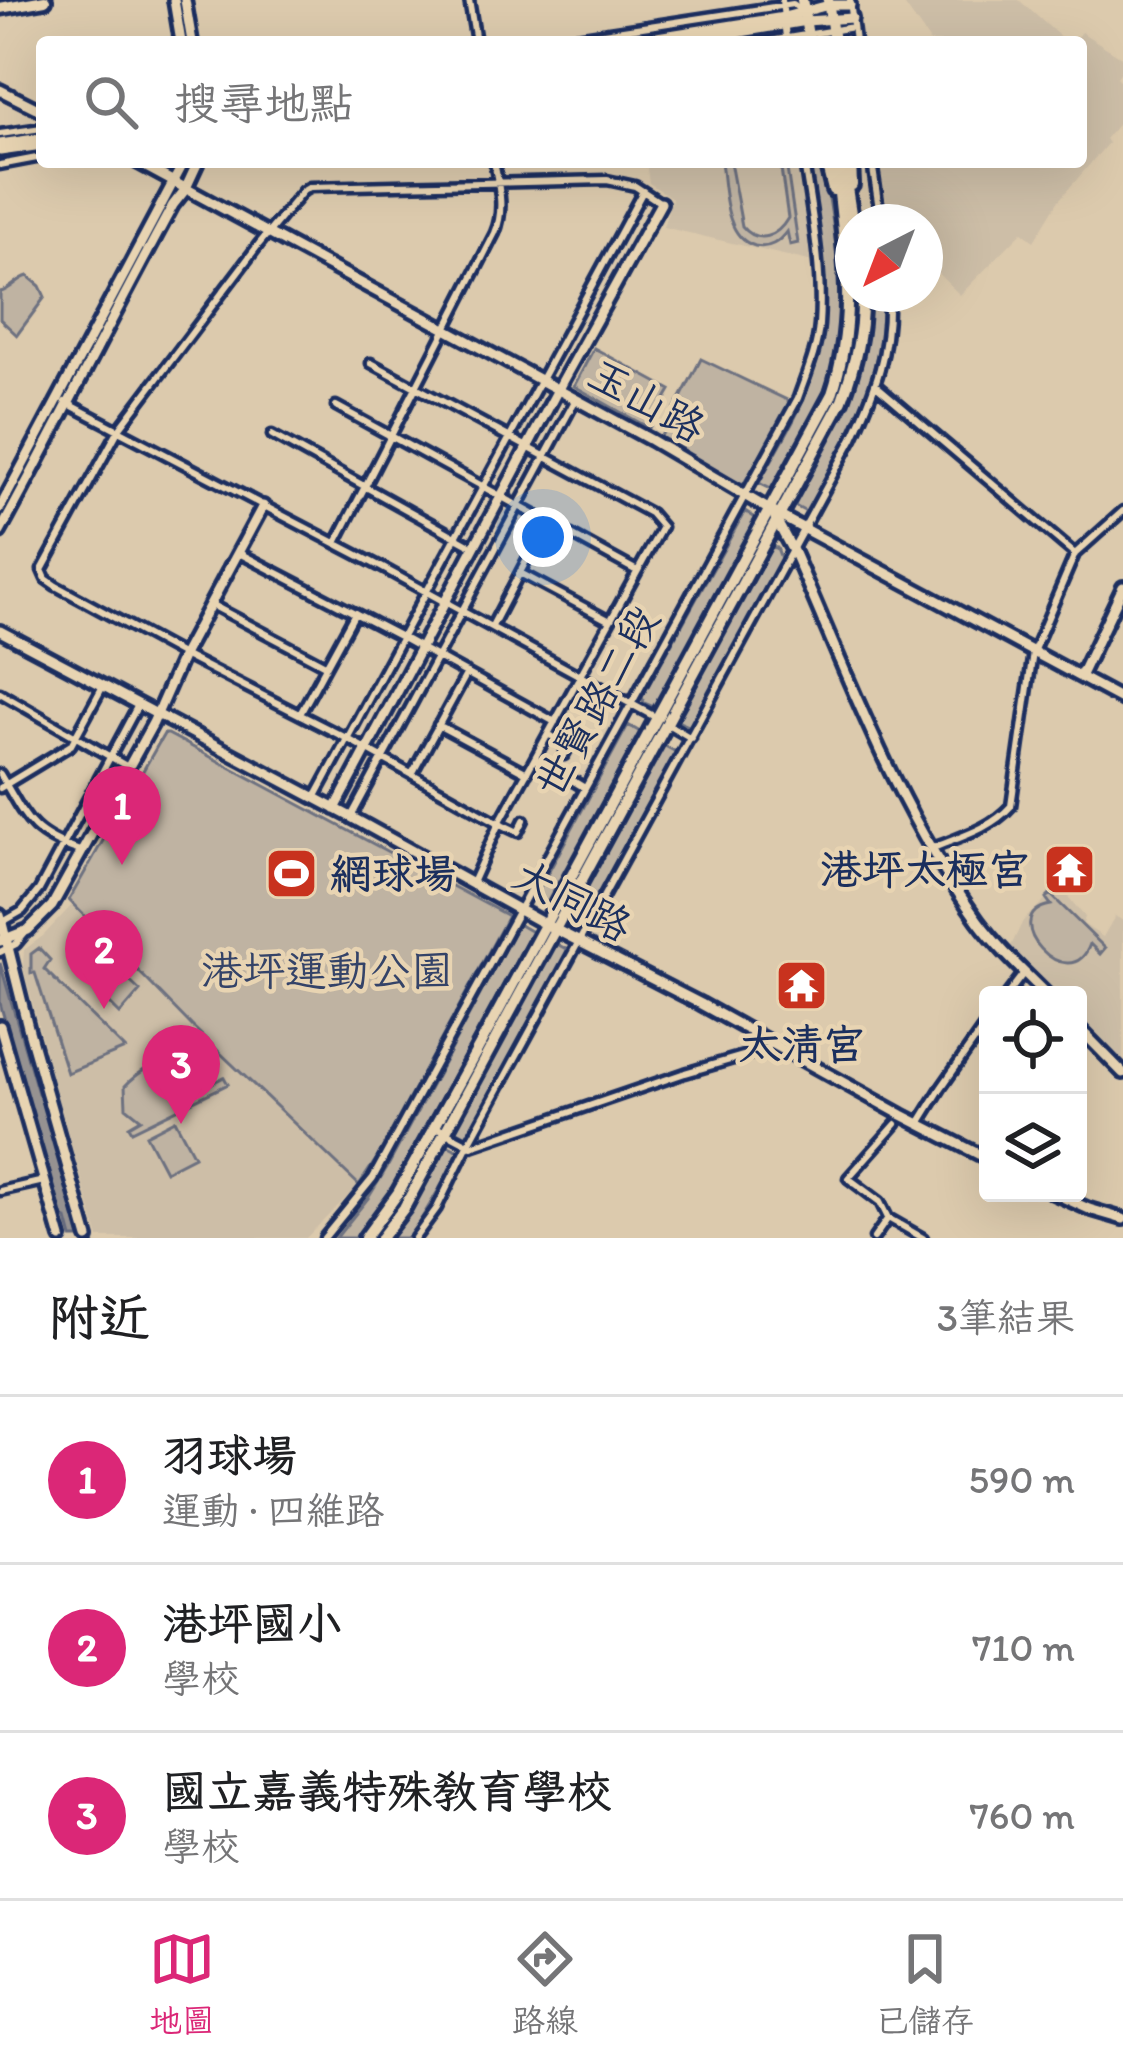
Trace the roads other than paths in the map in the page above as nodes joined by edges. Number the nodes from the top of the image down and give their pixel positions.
1 (45, 0) edge
2 (174, 0) edge
3 (185, 0) edge
4 (470, 0) edge
5 (850, 2) edge
6 (0, 8) edge
7 (783, 12) edge
8 (831, 19) edge
9 (806, 22) edge
10 (852, 22) junction
11 (181, 36) edge
12 (191, 36) edge
13 (475, 36) edge
14 (592, 36) edge
15 (657, 36) edge
16 (702, 36) edge
17 (854, 36) edge
18 (0, 90) edge
19 (36, 108) edge
20 (36, 129) edge
21 (0, 134) edge
22 (36, 142) edge
23 (0, 148) edge
24 (36, 158) edge
25 (0, 165) edge
26 (148, 168) edge
27 (181, 168) edge
28 (195, 168) edge
29 (495, 168) edge
30 (805, 168) edge
31 (828, 168) edge
32 (844, 168) edge
33 (873, 168) edge
34 (498, 181) junction
35 (174, 183) junction
36 (185, 190) junction
37 (643, 190) junction
38 (662, 203) joint
39 (841, 204) edge
40 (847, 204) edge
41 (878, 204) edge
42 (268, 232) junction
43 (849, 312) edge
44 (861, 312) edge
45 (887, 312) edge
46 (447, 329) junction
47 (371, 363) dead end
48 (542, 380) junction
49 (877, 386) junction
50 (417, 387) junction
51 (559, 389) junction
52 (575, 398) junction
53 (64, 402) junction
54 (336, 406) dead end
55 (119, 429) junction
56 (272, 435) dead end
57 (391, 435) junction
58 (511, 437) junction
59 (528, 447) junction
60 (544, 456) junction
61 (364, 487) junction
62 (484, 487) junction
63 (746, 494) junction
64 (501, 497) junction
65 (263, 506) junction
66 (517, 506) junction
67 (0, 508) edge
68 (1123, 511) edge
69 (776, 516) junction
70 (547, 523) junction
71 (806, 529) junction
72 (0, 532) edge
73 (457, 536) junction
74 (336, 543) junction
75 (474, 547) junction
76 (239, 553) junction
77 (794, 553) junction
78 (1075, 554) junction
79 (637, 571) junction
80 (520, 573) junction
81 (1123, 587) edge
82 (427, 591) junction
83 (446, 602) junction
84 (211, 604) junction
85 (461, 610) junction
86 (355, 613) junction
87 (610, 621) junction
88 (492, 626) junction
89 (0, 631) edge
90 (401, 637) junction
91 (421, 648) junction
92 (1033, 652) junction
93 (183, 655) junction
94 (436, 656) junction
95 (325, 665) junction
96 (467, 673) junction
97 (581, 676) junction
98 (1080, 677) junction
99 (103, 686) junction
100 (0, 694) edge
101 (1123, 700) edge
102 (632, 704) junction
103 (138, 706) junction
104 (155, 714) junction
105 (300, 714) junction
106 (661, 720) junction
107 (555, 722) junction
108 (438, 725) junction
109 (548, 734) junction
110 (75, 737) junction
111 (691, 738) junction
112 (348, 739) junction
113 (366, 749) junction
114 (564, 755) dead end
115 (110, 758) junction
116 (382, 758) junction
117 (535, 758) junction
118 (128, 767) junction
119 (527, 773) junction
120 (0, 774) edge
121 (412, 774) junction
122 (3, 786) edge
123 (585, 788) junction
124 (315, 798) junction
125 (335, 809) junction
126 (350, 817) junction
127 (524, 820) dead end
128 (499, 824) junction
129 (64, 846) junction
130 (933, 848) junction
131 (81, 851) junction
132 (472, 883) junction
133 (519, 910) junction
134 (1, 920) edge
135 (550, 927) junction
136 (580, 943) junction
137 (3, 946) edge
138 (1024, 972) junction
139 (1014, 986) edge
140 (1038, 986) edge
141 (0, 1026) edge
142 (979, 1034) edge
143 (1087, 1036) edge
144 (773, 1043) junction
145 (1123, 1073) edge
146 (920, 1123) junction
147 (896, 1124) dead end
148 (439, 1129) junction
149 (468, 1145) junction
150 (979, 1154) edge
151 (44, 1181) junction
152 (0, 1191) edge
153 (1073, 1202) edge
154 (888, 1218) junction
155 (1123, 1219) edge
156 (61, 1238) edge
157 (88, 1238) edge
158 (324, 1238) edge
159 (365, 1238) edge
160 (381, 1238) edge
161 (416, 1238) edge
162 (874, 1238) edge
163 (922, 1238) edge

1 - 6 main road
2 - 11 street
3 - 12 street
4 - 13 street
5 - 8 street
5 - 10 street
7 - 9 street
7 - 14 street
7 - 15 street
7 - 16 street
8 - 9 street
8 - 10 street
10 - 17 street
18 - 19 street
20 - 21 street
22 - 23 street
24 - 25 street
26 - 35 street, 玉山路
27 - 35 street
28 - 36 street
29 - 34 street
30 - 63 street, 世賢路二段
31 - 39 main road, 世賢路二段
32 - 40 main road, 世賢路二段
33 - 41 street
34 - 37 street
34 - 42 street
34 - 46 street
35 - 36 street, 玉山路
35 - 53 street
36 - 42 street, 玉山路
36 - 53 street
37 - 38 street
37 - 48 street
38 - 51 street
42 - 46 street, 玉山路
42 - 55 street
43 - 69 main road, 世賢路二段
44 - 69 main road, 世賢路二段
45 - 49 street
46 - 48 street, 玉山路
46 - 50 street
47 - 50 street
48 - 51 street, 玉山路
48 - 58 street
49 - 71 street
49 - 78 street
50 - 57 street
50 - 58 street
51 - 52 street, 玉山路
51 - 59 street
52 - 60 street
52 - 63 street, 玉山路
53 - 55 street
53 - 67 street
53 - 72 street
54 - 57 street
55 - 65 street
55 - 93 street
56 - 61 street
57 - 61 street
57 - 62 street
58 - 59 street
58 - 62 street
59 - 60 street
59 - 64 street
60 - 66 street
60 - 79 street
61 - 73 street
61 - 74 street
62 - 64 street
62 - 73 street
63 - 69 street, 玉山路
63 - 102 street, 世賢路二段
64 - 66 street
64 - 75 street
65 - 74 street
65 - 76 street
66 - 70 street
66 - 85 street
68 - 78 street
69 - 71 street, 玉山路
69 - 77 street
69 - 106 main road, 世賢路二段
70 - 79 street
70 - 80 street
71 - 77 street
71 - 92 street, 玉山路
73 - 75 street
73 - 82 street
74 - 82 street
75 - 83 street
76 - 84 street
76 - 86 street
77 - 111 street
77 - 130 street
78 - 92 street
79 - 87 street
80 - 87 street
80 - 88 street
81 - 98 street
82 - 83 street
82 - 90 street
83 - 85 street
83 - 91 street
84 - 93 street
84 - 95 street
85 - 88 street
85 - 94 street
86 - 90 street
86 - 95 street
87 - 97 street
88 - 97 street
89 - 99 street, 大同路
90 - 91 street
90 - 112 street
91 - 94 street
91 - 113 street
92 - 98 street, 玉山路
92 - 130 street
93 - 104 street
93 - 105 street
94 - 96 street
94 - 116 street
95 - 105 street
96 - 107 street
96 - 108 street
97 - 102 street
97 - 107 street
98 - 101 street, 玉山路
99 - 103 street, 大同路
99 - 110 street
100 - 110 street
102 - 106 street
102 - 123 street, 世賢路二段
103 - 104 street, 大同路
103 - 115 street
104 - 118 street
104 - 124 street, 大同路
105 - 112 street
106 - 111 street
106 - 135 main road, 世賢路二段
107 - 109 street
108 - 119 street
108 - 121 street
109 - 114 street
109 - 117 street
110 - 115 street
110 - 122 street
111 - 136 street
112 - 113 street
112 - 124 street
113 - 116 street
113 - 125 street
115 - 118 street
115 - 129 street
116 - 121 street
116 - 126 street
117 - 119 street
117 - 123 street
118 - 131 street
119 - 128 street
120 - 122 street
121 - 128 street
122 - 129 street
123 - 133 street, 世賢路二段
124 - 125 street, 大同路
125 - 126 street, 大同路
126 - 132 street, 大同路
127 - 128 street
128 - 132 street
129 - 131 street
129 - 134 street
130 - 138 street
131 - 137 street
132 - 133 street, 大同路
133 - 135 street, 大同路
133 - 158 street, 世賢路二段
134 - 137 street
135 - 136 street, 大同路
135 - 148 main road, 世賢路二段
136 - 144 street, 大同路
136 - 149 street
137 - 157 street
138 - 139 street
138 - 140 street
141 - 151 street
142 - 146 street
143 - 145 street
144 - 146 street, 大同路
144 - 149 street
146 - 150 street, 大同路
147 - 154 street
148 - 149 street
148 - 159 main road, 世賢路二段
148 - 160 main road, 世賢路二段
149 - 161 street
151 - 152 street
151 - 156 street
153 - 155 street
154 - 162 street
154 - 163 street

